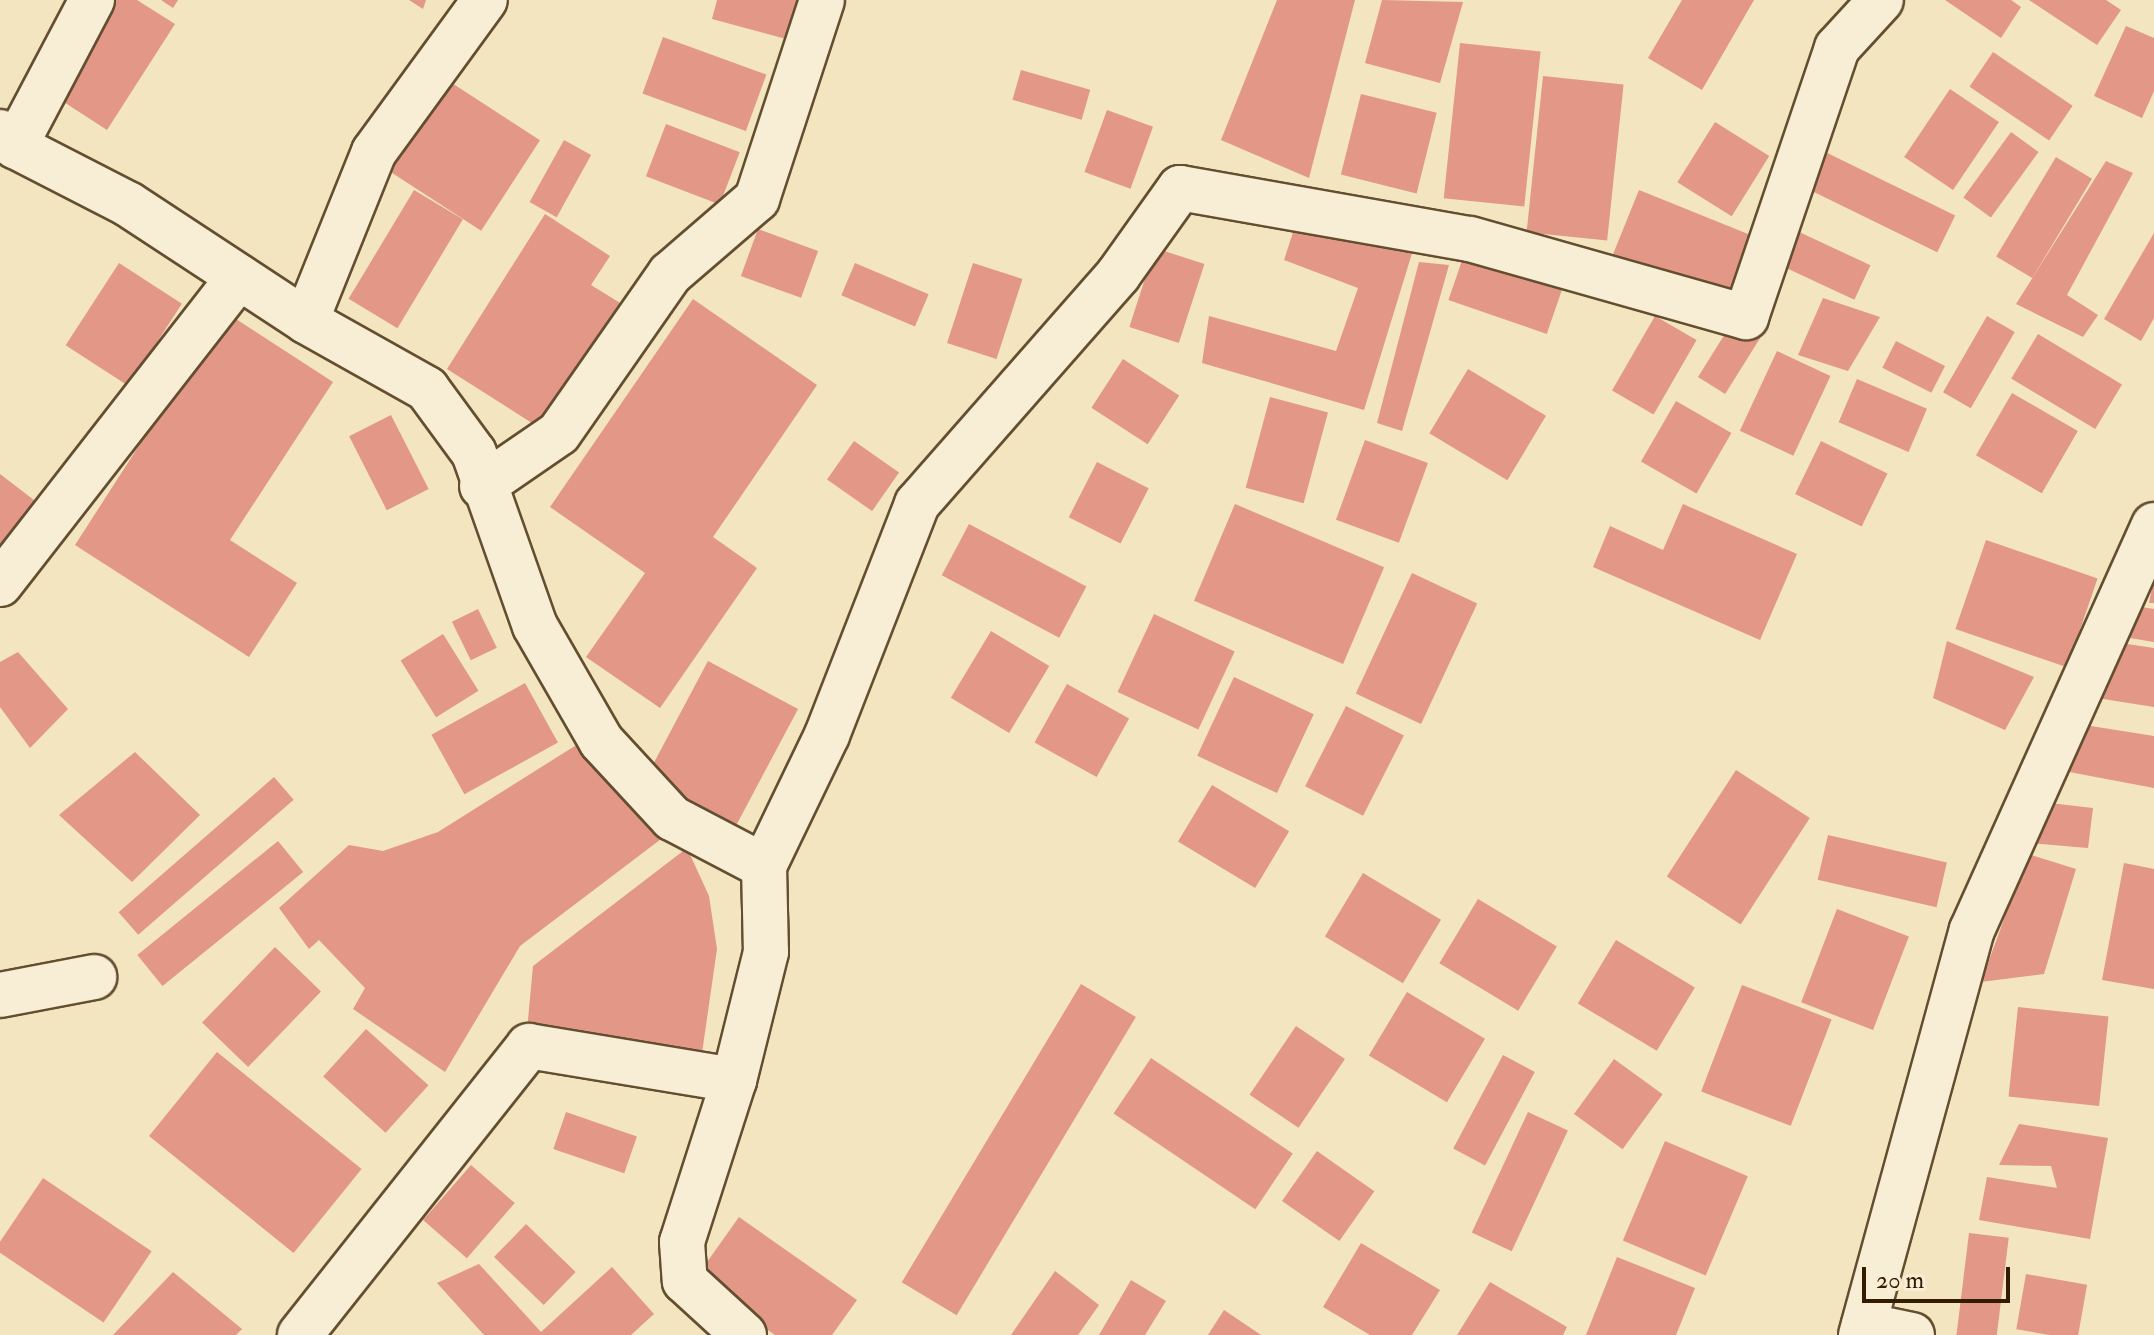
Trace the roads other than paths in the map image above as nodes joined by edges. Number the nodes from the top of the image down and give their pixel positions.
1 (92, 0) edge
2 (485, 0) edge
3 (822, 0) edge
4 (1881, 0) edge
5 (8, 139) edge
6 (239, 277) junction
7 (306, 321) junction
8 (482, 486) junction
9 (2154, 525) edge
10 (0, 584) edge
11 (764, 866) junction
12 (94, 977) dead end
13 (0, 995) edge
14 (734, 1080) junction
15 (1863, 1330) edge
16 (300, 1335) edge
17 (744, 1335) edge
18 (1912, 1335) edge

1 - 5 street
2 - 7 street
3 - 8 street
4 - 11 street
5 - 6 street
6 - 7 street
6 - 10 street
7 - 8 street
8 - 11 street
9 - 15 street
11 - 14 street
12 - 13 street
14 - 16 street
14 - 17 street
15 - 18 street

